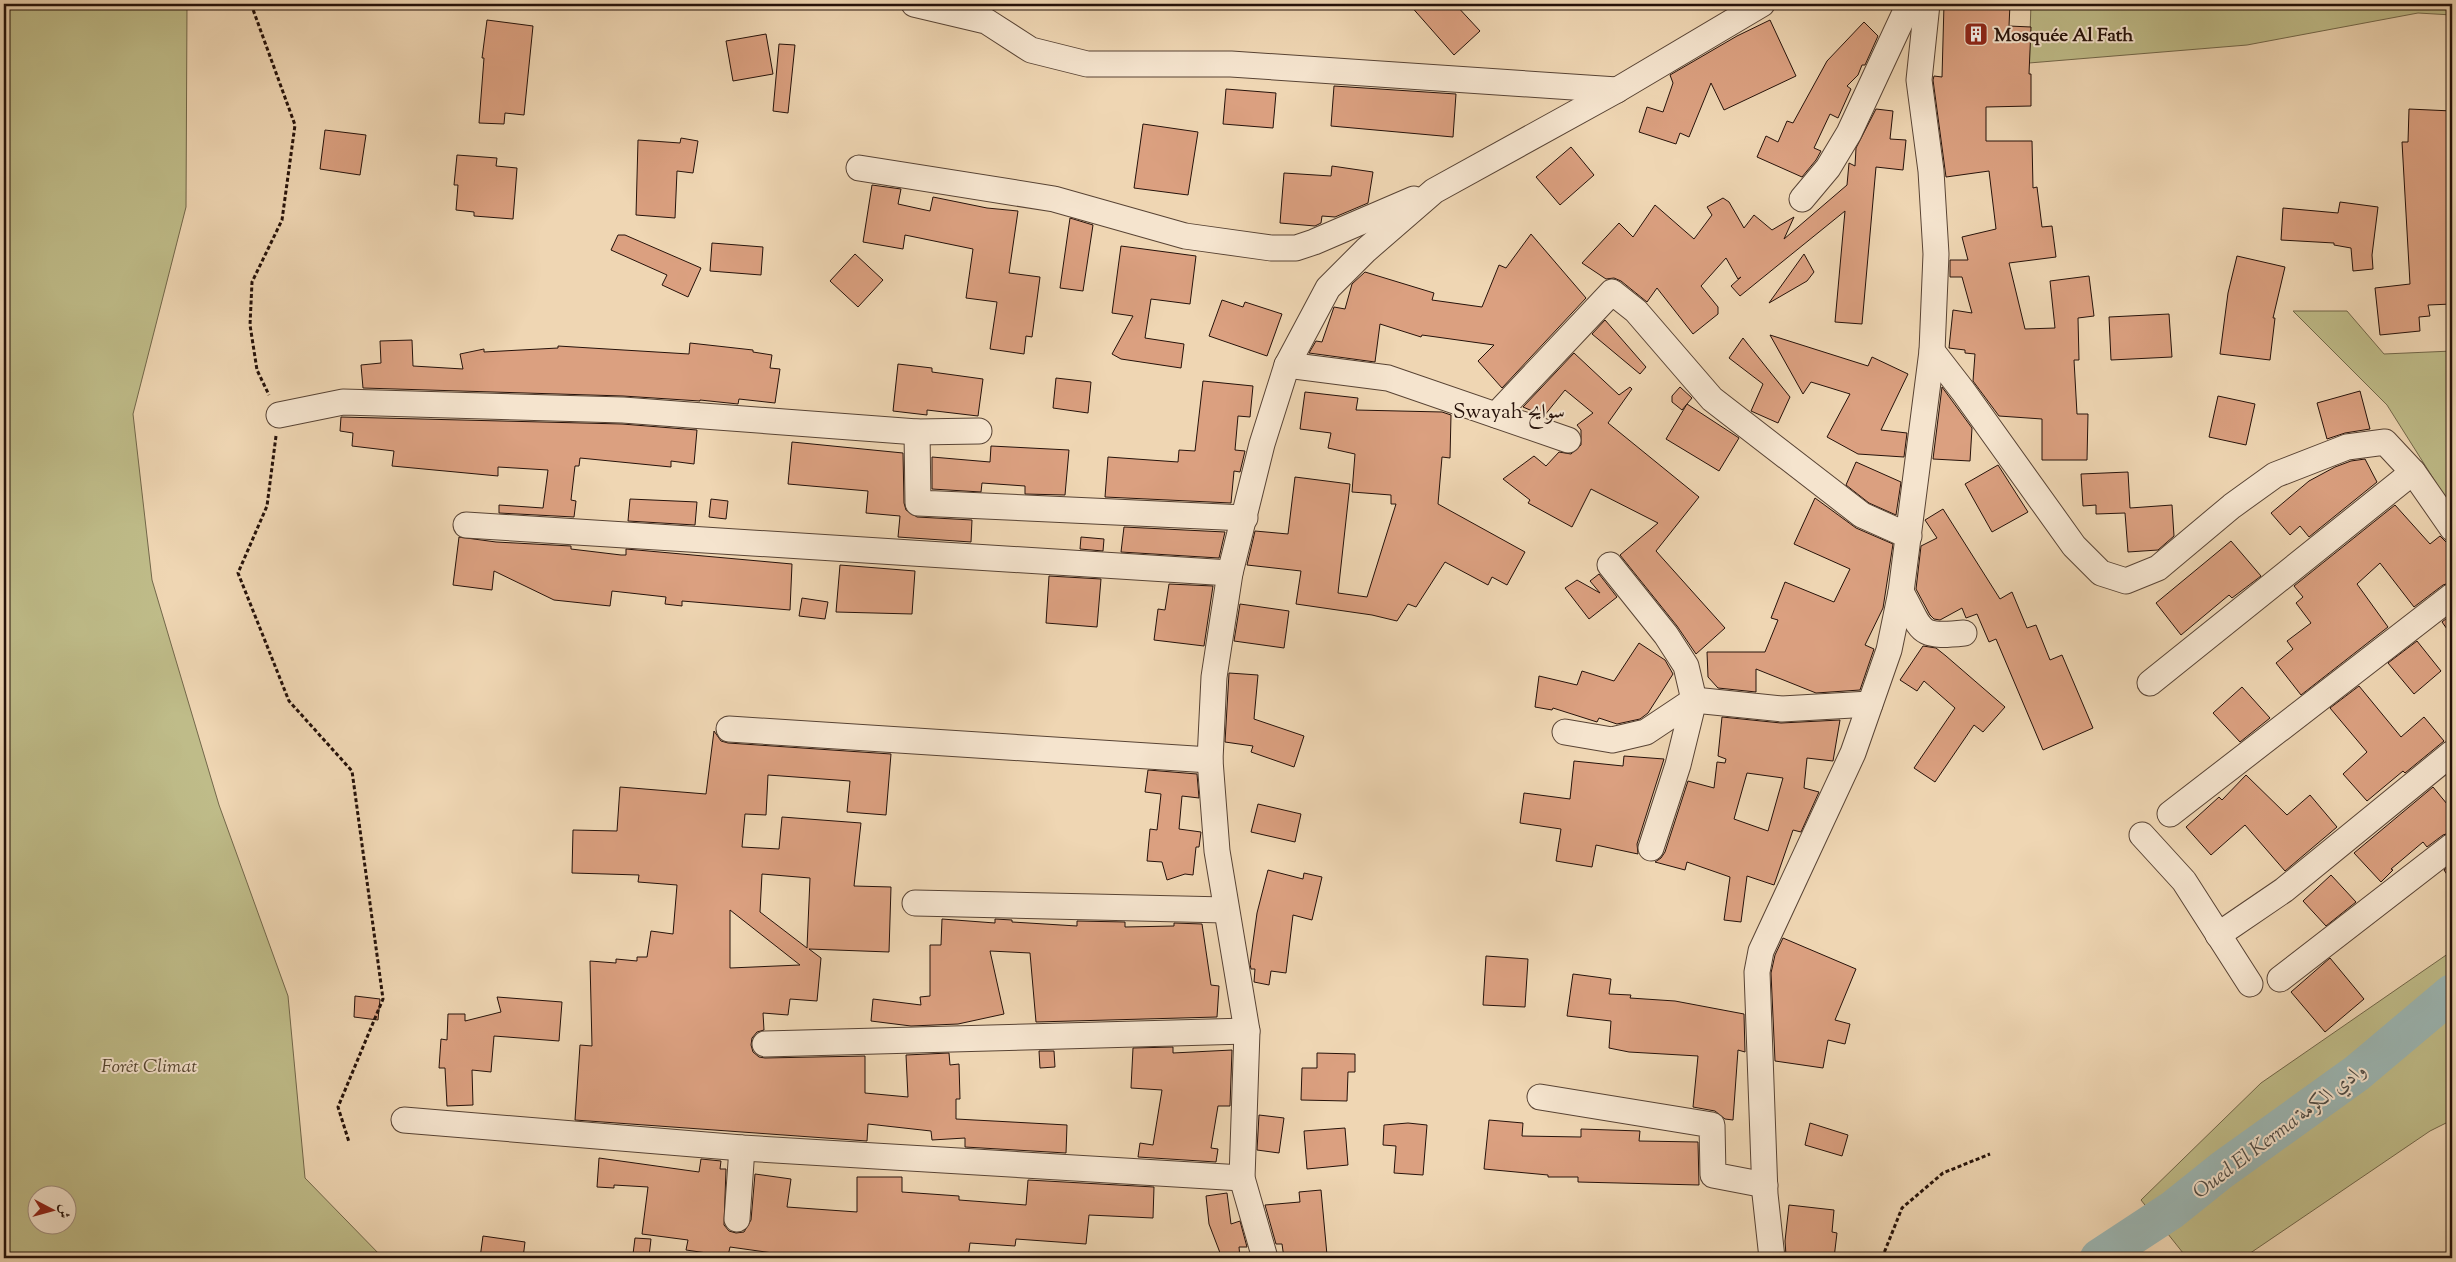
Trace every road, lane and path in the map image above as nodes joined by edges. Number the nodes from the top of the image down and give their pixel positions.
1 (250, 4) edge
2 (914, 4) edge
3 (1762, 4) edge
4 (1909, 4) edge
5 (1927, 4) edge
6 (1617, 90) junction
7 (859, 168) dead end
8 (1434, 191) junction
9 (1802, 199) dead end
10 (1932, 352) junction
11 (1287, 365) junction
12 (279, 415) junction
13 (1496, 415) junction
14 (979, 431) dead end
15 (917, 432) junction
16 (1568, 440) dead end
17 (2414, 472) junction
18 (1246, 518) junction
19 (466, 525) dead end
20 (2452, 528) edge
21 (1909, 536) junction
22 (1610, 565) dead end
23 (1230, 573) junction
24 (1901, 592) junction
25 (2452, 596) edge
26 (1964, 633) dead end
27 (2150, 684) dead end
28 (1694, 700) junction
29 (1870, 704) junction
30 (729, 728) dead end
31 (1565, 732) dead end
32 (2452, 753) edge
33 (1210, 760) junction
34 (2170, 814) dead end
35 (2142, 835) dead end
36 (2452, 846) edge
37 (1651, 848) dead end
38 (915, 902) dead end
39 (1226, 910) junction
40 (2218, 934) junction
41 (2280, 979) dead end
42 (2250, 984) dead end
43 (1247, 1031) junction
44 (766, 1044) dead end
45 (1540, 1097) dead end
46 (404, 1120) dead end
47 (349, 1142) dead end
48 (742, 1148) junction
49 (1990, 1154) dead end
50 (1242, 1178) junction
51 (1765, 1185) junction
52 (737, 1219) dead end
53 (1265, 1258) edge
54 (1772, 1258) edge
55 (1882, 1258) edge

1 - 12 path
2 - 6 street
3 - 6 street
4 - 9 street
5 - 10 street
6 - 8 street
7 - 8 street
8 - 11 street
10 - 17 street
10 - 21 street
11 - 13 street
11 - 18 street
12 - 15 street
12 - 47 path
13 - 16 street
13 - 21 street
14 - 15 street
15 - 18 street
17 - 20 street
17 - 27 street
18 - 23 street
19 - 23 street
21 - 24 street
22 - 28 street
23 - 33 street
24 - 26 street
24 - 29 street
25 - 34 street
28 - 29 street
28 - 31 street
28 - 37 street
29 - 51 street
30 - 33 street
32 - 40 street
33 - 39 street
35 - 40 street
36 - 41 street
38 - 39 street
39 - 43 street
40 - 42 street
43 - 44 street
43 - 50 street
45 - 51 street
46 - 48 street
48 - 50 street
48 - 52 street
49 - 55 path
50 - 53 street
51 - 54 street

